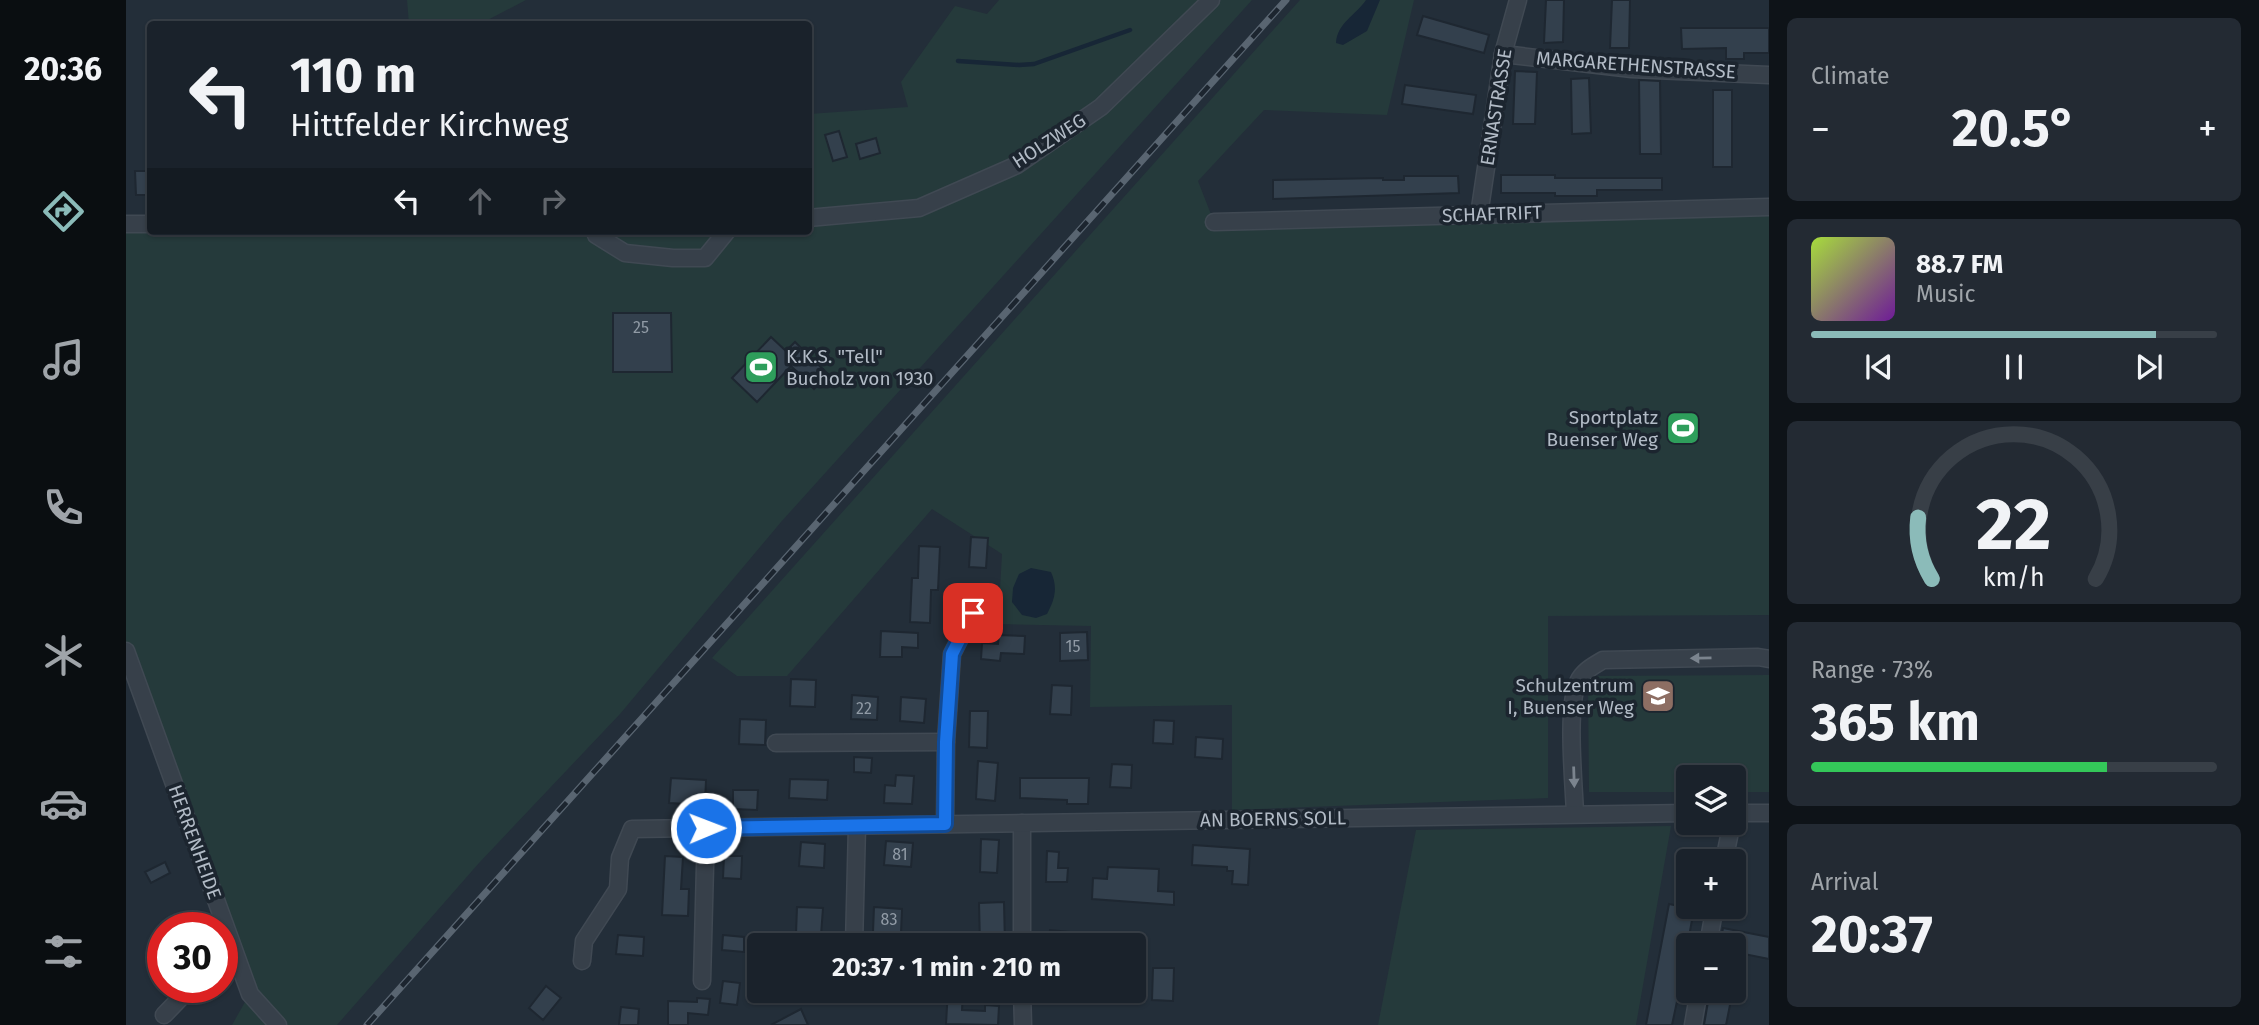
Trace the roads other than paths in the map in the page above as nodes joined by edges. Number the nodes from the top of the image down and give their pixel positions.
1 (1211, 0) edge
2 (1518, 0) edge
3 (1503, 54) junction
4 (1769, 75) edge
5 (1769, 207) edge
6 (1479, 215) junction
7 (812, 218) edge
8 (1214, 222) dead end
9 (126, 224) edge
10 (147, 224) edge
11 (596, 235) edge
12 (724, 235) edge
13 (973, 613) dead end
14 (126, 651) edge
15 (1769, 659) edge
16 (946, 742) junction
17 (776, 743) dead end
18 (1676, 813) edge
19 (1746, 813) edge
20 (1769, 813) edge
21 (1575, 814) junction
22 (1022, 823) junction
23 (945, 824) junction
24 (858, 826) junction
25 (706, 828) junction
26 (217, 912) edge
27 (854, 933) edge
28 (1022, 933) edge
29 (582, 961) dead end
30 (238, 965) edge
31 (702, 981) dead end
32 (176, 1003) edge
33 (1023, 1003) edge
34 (1697, 1003) edge
35 (164, 1015) dead end
36 (278, 1025) edge
37 (1023, 1025) edge
38 (1693, 1025) edge

1 - 7 street, HOLZWEG
2 - 3 street, ERNASTRASSE
3 - 4 street, MARGARETHENSTRASSE
3 - 6 street, ERNASTRASSE
5 - 6 street, SCHAFTRIFT
6 - 8 street, SCHAFTRIFT
9 - 10 street
11 - 12 street
13 - 16 street
14 - 26 street, HERRENHEIDE
15 -> 21 street
16 - 17 street
16 - 23 street
18 - 21 street, AN BOERNS SOLL
19 - 20 street
21 - 22 street, AN BOERNS SOLL
22 - 23 street, AN BOERNS SOLL
22 - 28 street
23 - 24 street, AN BOERNS SOLL
24 - 25 street, AN BOERNS SOLL
24 - 27 street
25 - 29 street, AN BOERNS SOLL
25 - 31 street
30 - 36 street, HERRENHEIDE
32 - 35 street
33 - 37 street
34 - 38 street

